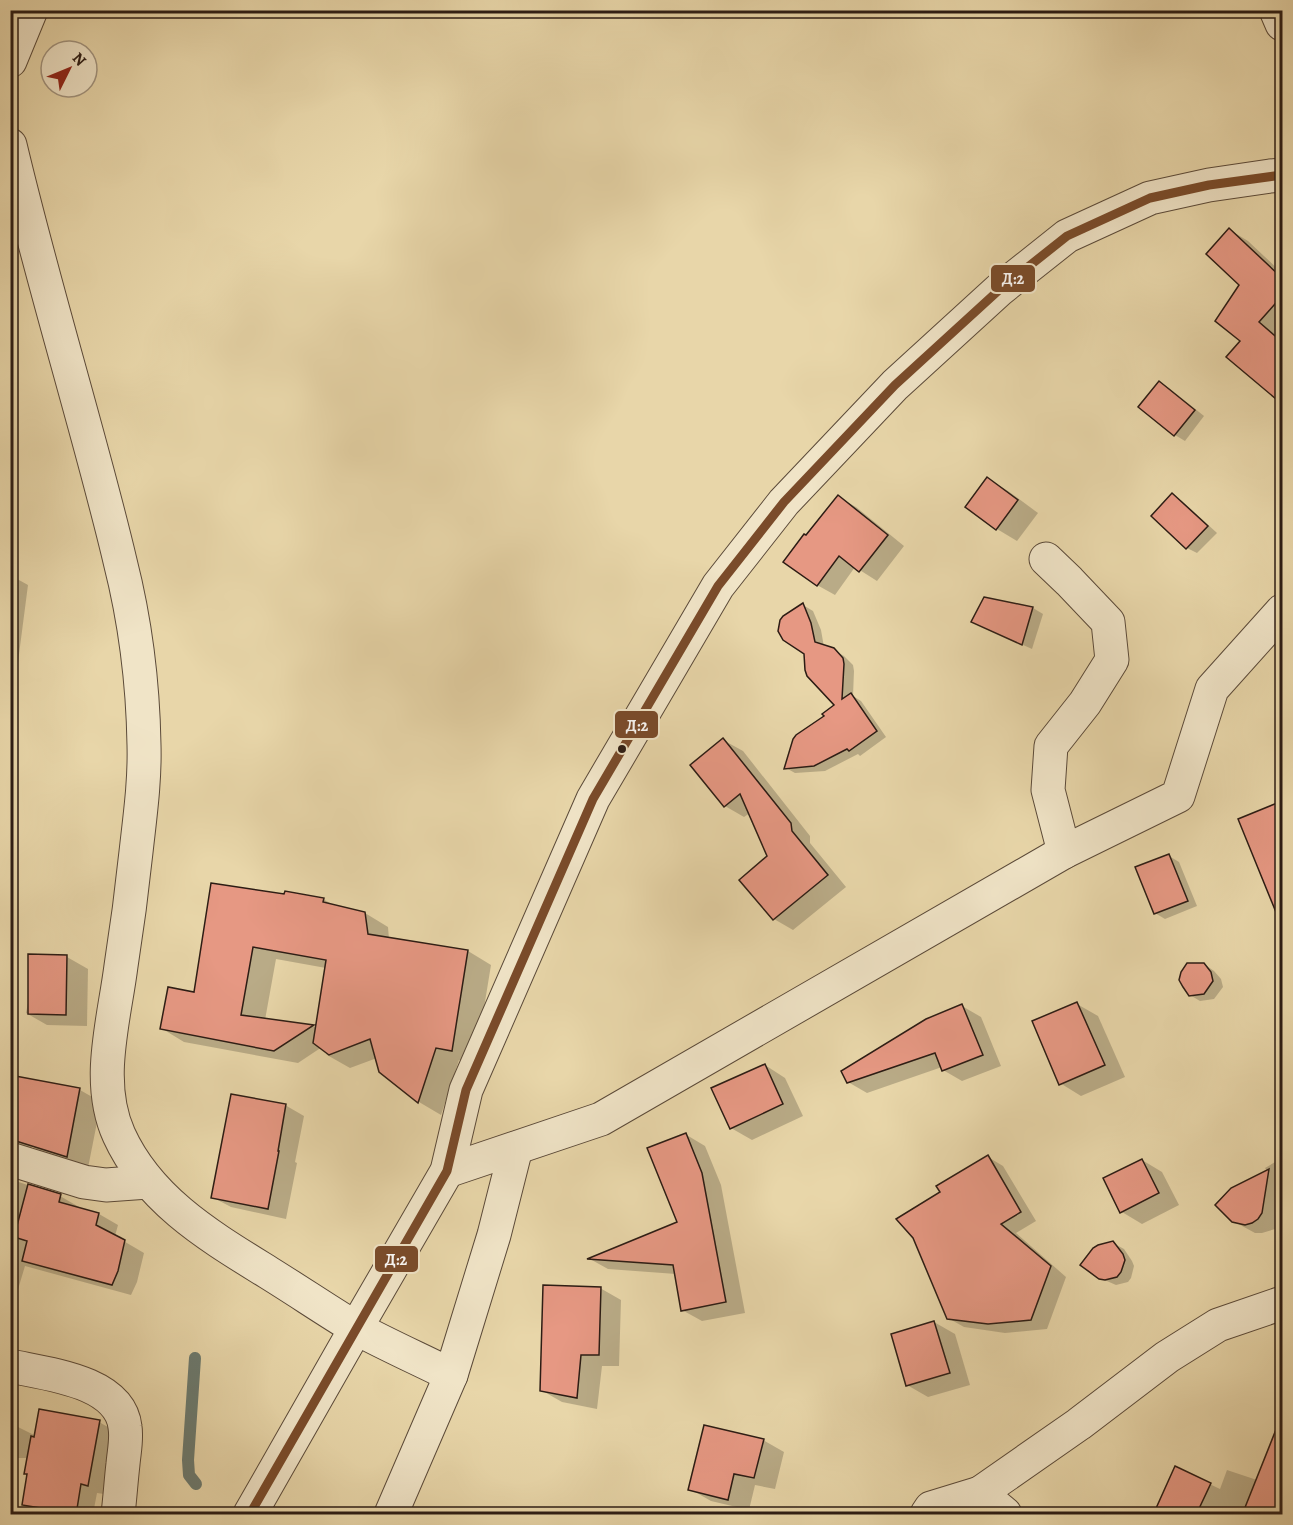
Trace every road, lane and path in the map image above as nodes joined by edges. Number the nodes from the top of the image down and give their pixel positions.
1 (31, 10) edge
2 (1276, 10) edge
3 (1282, 24) edge
4 (10, 61) edge
5 (10, 145) edge
6 (1282, 175) edge
7 (1046, 559) dead end
8 (1282, 611) edge
9 (1064, 852) junction
10 (516, 1148) junction
11 (10, 1159) edge
12 (447, 1171) junction
13 (148, 1182) junction
14 (1282, 1303) edge
15 (356, 1328) junction
16 (10, 1366) edge
17 (451, 1375) junction
18 (980, 1493) junction
19 (118, 1515) edge
20 (250, 1515) edge
21 (391, 1515) edge
22 (927, 1515) edge
23 (1005, 1515) edge

1 - 4 street
2 - 3 street
5 - 13 street
6 - 12 street
7 - 9 street
8 - 9 street
9 - 10 street
10 - 12 street
10 - 17 street
11 - 13 street
12 - 15 street
13 - 15 street
14 - 18 street
15 - 17 street
15 - 20 street
16 - 19 street
17 - 21 street
18 - 22 street
18 - 23 street

